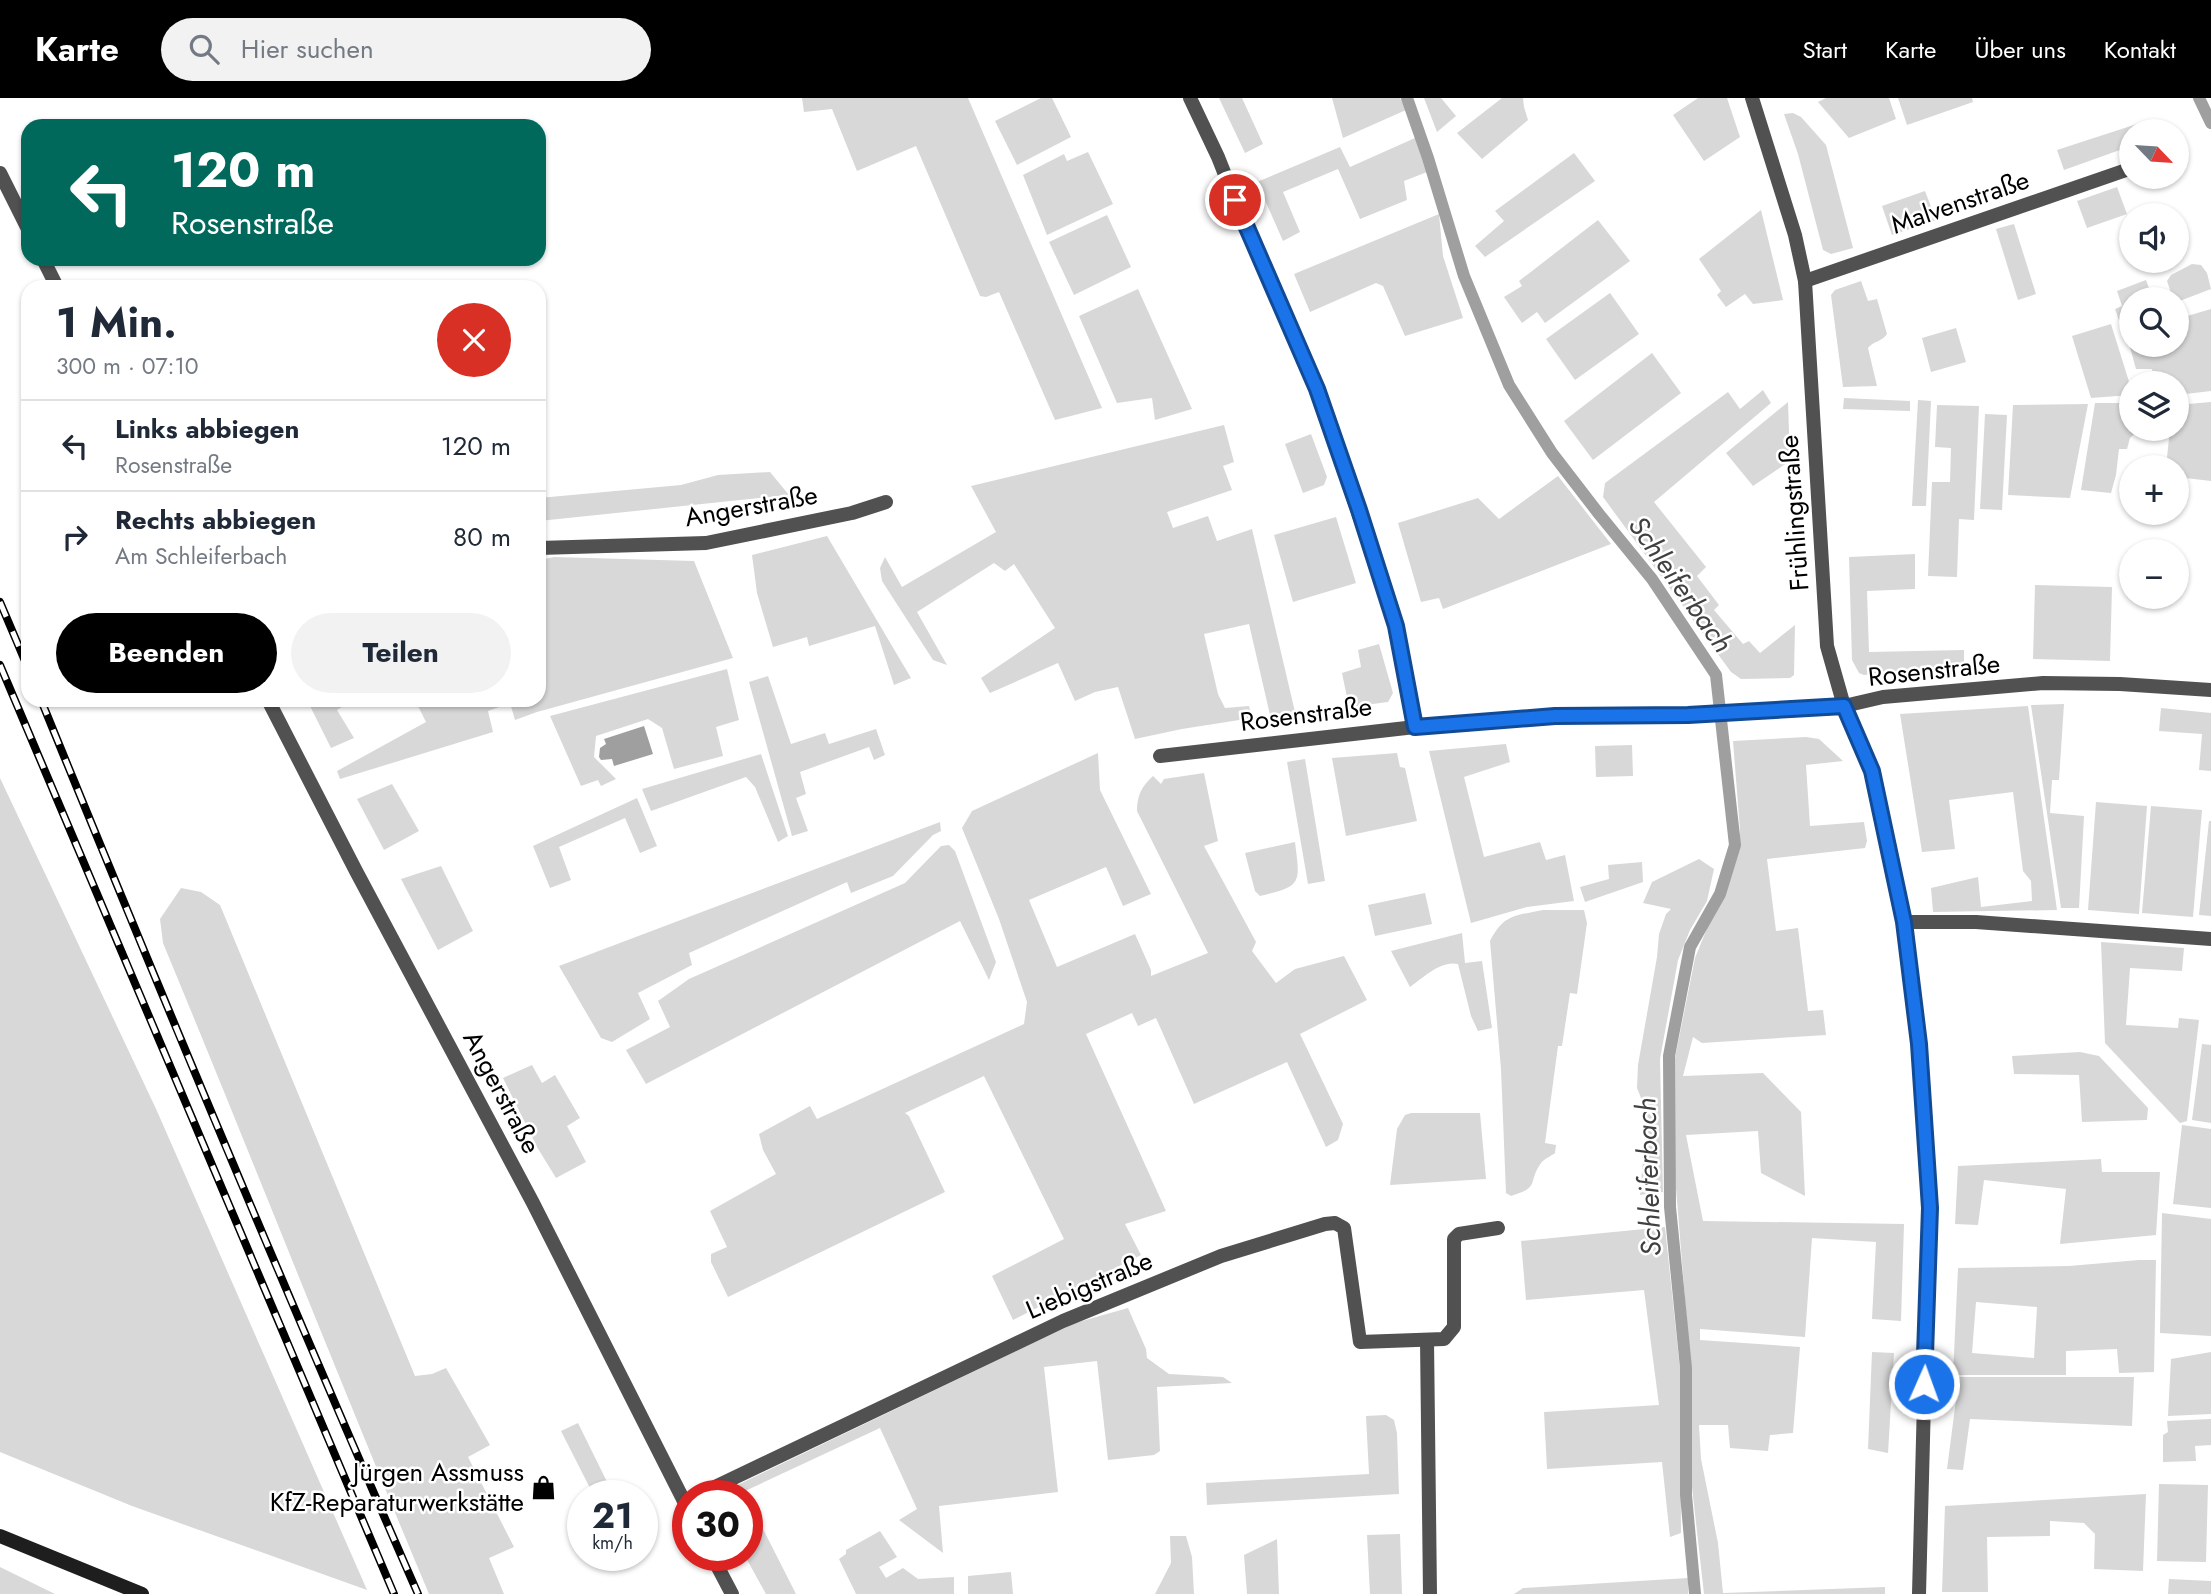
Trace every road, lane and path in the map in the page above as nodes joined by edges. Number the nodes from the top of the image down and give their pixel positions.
1 (1190, 98) edge
2 (1752, 98) edge
3 (2119, 172) edge
4 (0, 173) edge
5 (21, 215) edge
6 (1805, 281) junction
7 (886, 502) dead end
8 (546, 548) edge
9 (2211, 690) edge
10 (1844, 706) junction
11 (272, 707) edge
12 (1415, 727) junction
13 (1160, 756) dead end
14 (1904, 922) junction
15 (2210, 938) edge
16 (1498, 1228) dead end
17 (1427, 1340) junction
18 (678, 1480) edge
19 (734, 1480) edge
20 (0, 1536) edge
21 (720, 1571) edge
22 (142, 1594) edge
23 (732, 1594) edge
24 (1430, 1594) edge
25 (1919, 1594) edge

1 - 12 street
2 - 6 street, Frühlingstraße
3 - 6 street, Malvenstraße
4 - 5 street
6 - 10 street, Frühlingstraße
7 - 8 street, Angerstraße
9 - 10 street, Rosenstraße
10 - 12 street, Rosenstraße
10 - 14 street, Frühlingstraße
11 - 18 street, Angerstraße
12 - 13 street, Rosenstraße
14 - 15 street
14 - 25 street, Frühlingstraße
16 - 17 street, Liebigstraße
17 - 19 street, Liebigstraße
17 - 24 street
20 - 22 main road
21 - 23 street

